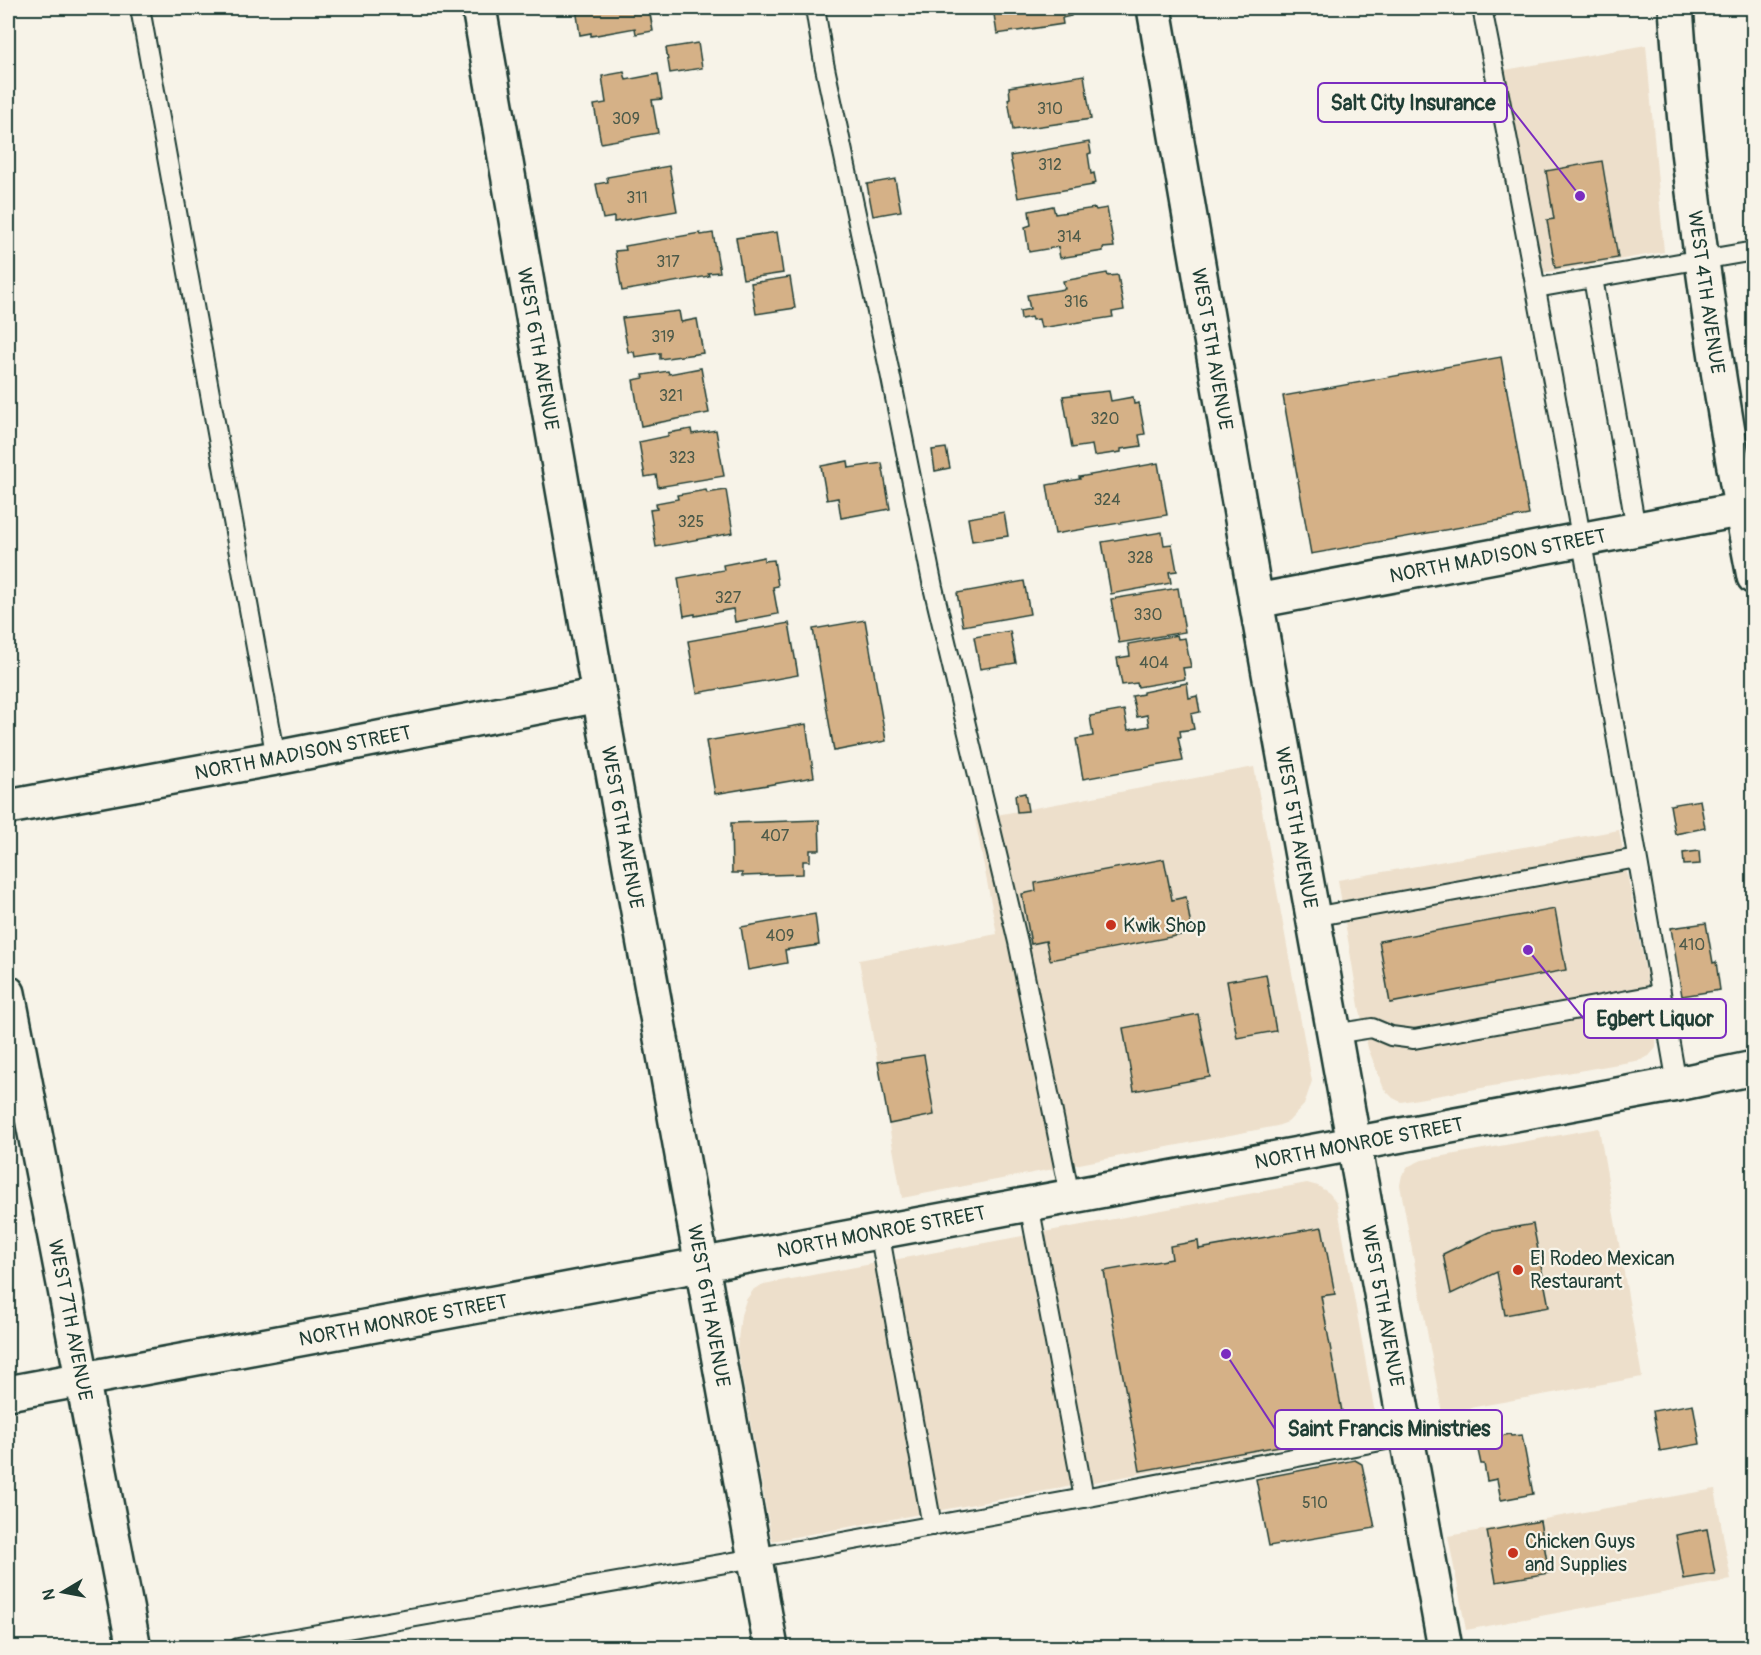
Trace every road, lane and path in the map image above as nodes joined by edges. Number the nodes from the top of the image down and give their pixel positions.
1 (140, 8) edge
2 (479, 8) edge
3 (815, 8) edge
4 (1154, 8) edge
5 (1482, 8) edge
6 (1676, 8) edge
7 (1754, 251) edge
8 (1702, 260) junction
9 (1593, 278) junction
10 (1536, 288) junction
11 (1747, 509) edge
12 (1636, 529) junction
13 (1580, 540) junction
14 (1754, 577) edge
15 (1256, 601) junction
16 (599, 695) junction
17 (276, 758) junction
18 (8, 807) edge
19 (1637, 858) junction
20 (1313, 917) junction
21 (8, 993) edge
22 (1661, 994) junction
23 (1334, 1034) junction
24 (1754, 1068) edge
25 (1677, 1084) junction
26 (1354, 1142) junction
27 (1070, 1196) junction
28 (1029, 1204) junction
29 (879, 1231) junction
30 (700, 1264) junction
31 (81, 1380) junction
32 (8, 1394) edge
33 (1407, 1436) junction
34 (1083, 1498) junction
35 (932, 1526) junction
36 (755, 1558) junction
37 (134, 1647) edge
38 (238, 1647) edge
39 (771, 1647) edge
40 (1446, 1647) edge

1 - 17 lane
2 - 16 street, WEST 6TH AVENUE
3 - 27 lane
4 - 15 street, WEST 5TH AVENUE
5 - 10 lane
6 - 8 street, WEST 4TH AVENUE
7 - 8 lane
8 - 9 lane
8 - 11 street, WEST 4TH AVENUE
9 - 10 lane
9 - 12 lane
10 - 13 lane
11 - 12 street, NORTH MADISON STREET
11 - 14 street, WEST 4TH AVENUE
12 - 13 street, NORTH MADISON STREET
13 - 15 street, NORTH MADISON STREET
13 - 19 lane
15 - 20 street, WEST 5TH AVENUE
16 - 17 street, NORTH MADISON STREET
16 - 30 street, WEST 6TH AVENUE
17 - 18 street, NORTH MADISON STREET
19 - 20 lane
19 - 22 lane
20 - 23 street, WEST 5TH AVENUE
21 - 31 street, WEST 7TH AVENUE
22 - 23 lane
22 - 25 lane
23 - 26 street, WEST 5TH AVENUE
24 - 25 street, NORTH MONROE STREET
25 - 26 street, NORTH MONROE STREET
26 - 27 street, NORTH MONROE STREET
26 - 33 street, WEST 5TH AVENUE
27 - 28 street, NORTH MONROE STREET
28 - 29 street, NORTH MONROE STREET
28 - 34 lane
29 - 30 street, NORTH MONROE STREET
29 - 35 lane
30 - 31 street, NORTH MONROE STREET
30 - 36 street, WEST 6TH AVENUE
31 - 32 street, NORTH MONROE STREET
31 - 37 street, WEST 7TH AVENUE
33 - 34 lane
33 - 40 street, WEST 5TH AVENUE
34 - 35 lane
35 - 36 lane
36 - 38 lane
36 - 39 street, WEST 6TH AVENUE

